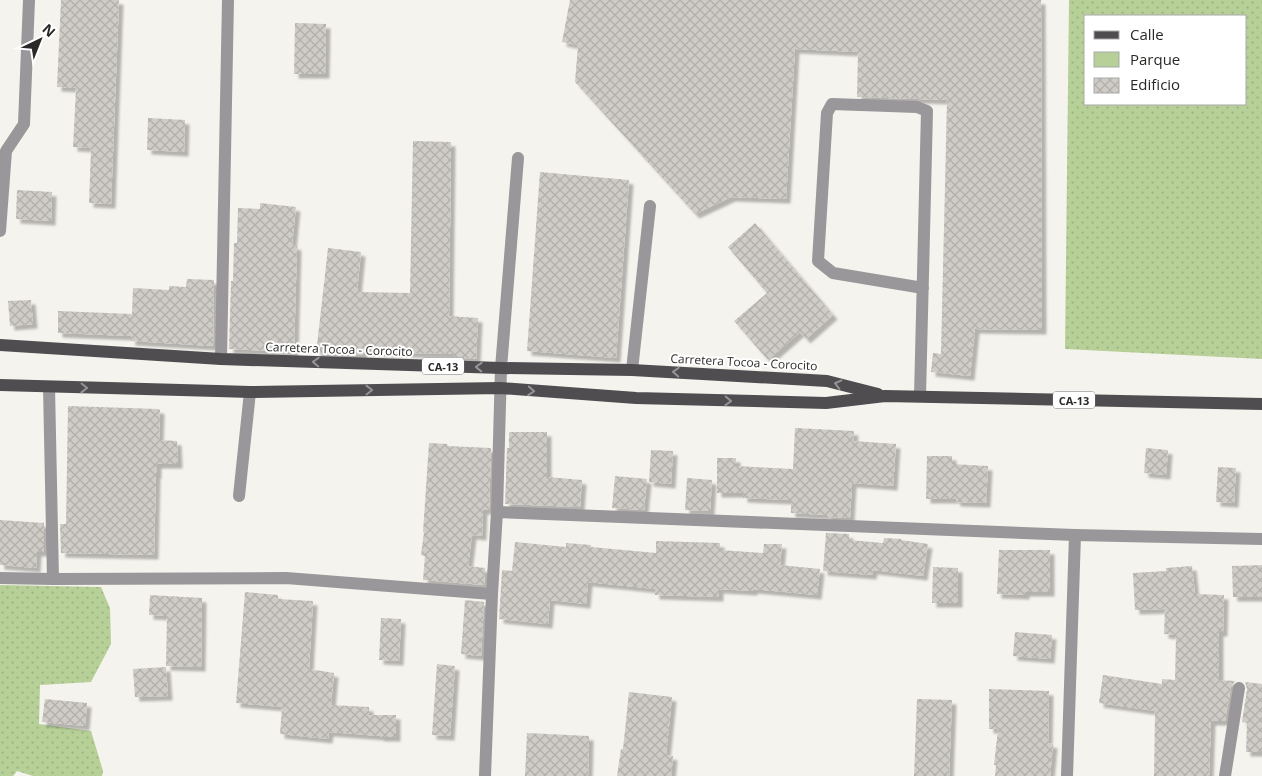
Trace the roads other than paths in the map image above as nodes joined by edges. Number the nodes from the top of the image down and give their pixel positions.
1 (29, 0) edge
2 (228, 0) edge
3 (3, 151) edge
4 (518, 158) dead end
5 (650, 206) dead end
6 (0, 231) edge
7 (923, 288) junction
8 (0, 345) edge
9 (221, 359) junction
10 (501, 368) junction
11 (632, 370) junction
12 (0, 385) edge
13 (49, 387) junction
14 (500, 388) junction
15 (250, 392) junction
16 (885, 396) junction
17 (920, 396) junction
18 (1262, 404) edge
19 (239, 496) dead end
20 (497, 512) junction
21 (1075, 536) junction
22 (1262, 540) edge
23 (0, 578) edge
24 (53, 579) junction
25 (492, 594) junction
26 (1239, 688) dead end
27 (485, 776) edge
28 (1067, 776) edge
29 (1225, 776) edge

1 - 3 street
2 - 9 street
3 - 6 street
4 - 10 street
5 - 11 street
7 - 7 street
7 - 17 street
8 - 9 main road, Carretera Tocoa - Corocito / CA-13
10 -> 9 main road, Carretera Tocoa - Corocito / CA-13
10 - 11 main road, Carretera Tocoa - Corocito / CA-13
10 - 14 street
16 -> 11 main road, Carretera Tocoa - Corocito / CA-13
12 - 13 main road, Carretera Tocoa - Corocito / CA-13
13 -> 15 main road, Carretera Tocoa - Corocito / CA-13
13 - 24 street
15 -> 14 main road, Carretera Tocoa - Corocito / CA-13
14 -> 16 main road, Carretera Tocoa - Corocito / CA-13
14 - 20 street
15 - 19 street
16 - 17 main road, Carretera Tocoa - Corocito / CA-13
17 - 18 main road, Carretera Tocoa - Corocito / CA-13
20 - 21 street
20 - 25 street
21 - 22 street
21 - 28 street
23 - 24 street
24 - 25 street
25 - 27 street
26 - 29 street

